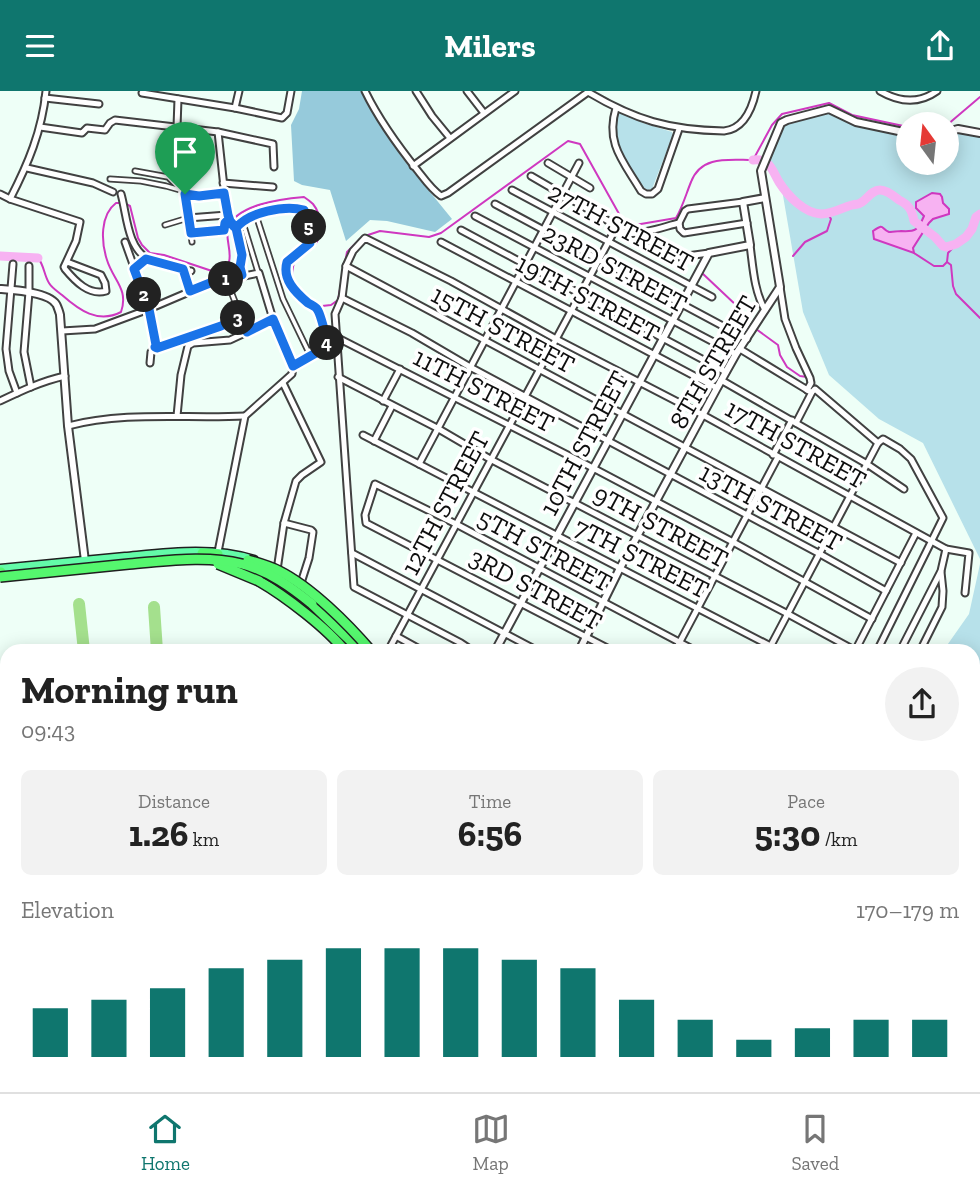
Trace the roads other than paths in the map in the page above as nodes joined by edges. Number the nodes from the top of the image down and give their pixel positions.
1 (239, 91) edge
2 (291, 91) edge
3 (365, 91) edge
4 (416, 91) edge
5 (467, 91) edge
6 (514, 91) edge
7 (588, 91) edge
8 (756, 91) edge
9 (880, 91) edge
10 (937, 91) edge
11 (142, 93) dead end
12 (45, 95) edge
13 (178, 99) junction
14 (99, 104) dead end
15 (235, 107) junction
16 (616, 108) junction
17 (484, 113) junction
18 (40, 127) junction
19 (177, 127) junction
20 (679, 128) junction
21 (959, 129) edge
22 (896, 130) edge
23 (218, 132) junction
24 (980, 133) edge
25 (450, 138) junction
26 (548, 163) dead end
27 (579, 163) dead end
28 (413, 166) junction
29 (274, 167) dead end
30 (26, 168) junction
31 (135, 171) dead end
32 (531, 176) dead end
33 (571, 178) junction
34 (110, 179) dead end
35 (223, 183) junction
36 (273, 187) dead end
37 (590, 188) dead end
38 (512, 190) dead end
39 (113, 192) dead end
40 (183, 192) junction
41 (224, 193) junction
42 (0, 194) edge
43 (562, 194) junction
44 (122, 197) dead end
45 (765, 198) junction
46 (10, 199) junction
47 (743, 202) junction
48 (495, 204) dead end
49 (553, 212) junction
50 (256, 215) junction
51 (475, 216) dead end
52 (188, 218) junction
53 (229, 218) junction
54 (242, 221) junction
55 (680, 223) junction
56 (747, 223) junction
57 (165, 226) dead end
58 (617, 226) junction
59 (235, 228) junction
60 (544, 229) junction
61 (461, 230) dead end
62 (191, 233) junction
63 (637, 233) junction
64 (125, 242) dead end
65 (192, 242) dead end
66 (441, 242) dead end
67 (608, 242) junction
68 (750, 245) junction
69 (534, 246) junction
70 (709, 253) junction
71 (146, 259) junction
72 (599, 259) junction
73 (67, 262) junction
74 (13, 264) dead end
75 (525, 264) junction
76 (29, 266) dead end
77 (346, 266) junction
78 (134, 269) junction
79 (183, 269) junction
80 (191, 271) dead end
81 (259, 273) junction
82 (242, 275) junction
83 (590, 276) junction
84 (226, 279) junction
85 (516, 281) junction
86 (691, 286) junction
87 (780, 287) junction
88 (0, 289) edge
89 (12, 290) junction
90 (190, 291) junction
91 (29, 292) junction
92 (581, 293) junction
93 (712, 297) dead end
94 (342, 298) junction
95 (682, 303) junction
96 (501, 308) junction
97 (149, 309) junction
98 (765, 310) junction
99 (571, 311) junction
100 (319, 314) joint
101 (241, 317) junction
102 (273, 319) junction
103 (672, 320) junction
104 (62, 331) junction
105 (246, 332) junction
106 (336, 337) junction
107 (663, 337) junction
108 (556, 339) junction
109 (747, 339) junction
110 (484, 341) junction
111 (155, 347) junction
112 (738, 351) junction
113 (310, 355) junction
114 (654, 355) junction
115 (150, 363) dead end
116 (293, 366) junction
117 (470, 367) junction
118 (400, 369) junction
119 (540, 370) junction
120 (726, 372) junction
121 (65, 376) junction
122 (338, 377) junction
123 (721, 380) junction
124 (639, 382) junction
125 (283, 383) junction
126 (30, 387) junction
127 (717, 388) junction
128 (812, 391) junction
129 (17, 393) junction
130 (454, 396) junction
131 (525, 397) junction
132 (0, 400) edge
133 (383, 401) junction
134 (392, 406) junction
135 (622, 415) junction
136 (703, 415) junction
137 (177, 416) junction
138 (245, 416) junction
139 (794, 421) junction
140 (509, 424) junction
141 (68, 426) junction
142 (437, 428) junction
143 (363, 435) dead end
144 (374, 440) junction
145 (607, 441) junction
146 (878, 443) junction
147 (685, 448) junction
148 (775, 456) junction
149 (490, 459) junction
150 (419, 464) junction
151 (867, 464) junction
152 (593, 468) junction
153 (670, 475) junction
154 (761, 489) junction
155 (904, 489) dead end
156 (473, 492) junction
157 (850, 496) junction
158 (575, 502) junction
159 (656, 502) junction
160 (746, 516) junction
161 (284, 523) junction
162 (366, 523) joint
163 (456, 524) junction
164 (833, 528) junction
165 (916, 533) junction
166 (556, 535) junction
167 (638, 535) junction
168 (932, 541) junction
169 (733, 542) junction
170 (946, 549) junction
171 (218, 552) junction
172 (352, 553) junction
173 (820, 554) junction
174 (155, 558) junction
175 (203, 559) junction
176 (438, 559) junction
177 (85, 561) junction
178 (901, 563) junction
179 (539, 568) junction
180 (620, 568) junction
181 (31, 571) junction
182 (941, 571) junction
183 (273, 572) junction
184 (0, 574) edge
185 (715, 576) junction
186 (805, 582) junction
187 (300, 586) junction
188 (422, 588) junction
189 (886, 591) junction
190 (965, 593) dead end
191 (603, 602) junction
192 (520, 603) junction
193 (697, 608) junction
194 (788, 614) junction
195 (407, 616) junction
196 (872, 619) junction
197 (505, 633) junction
198 (396, 636) junction
199 (586, 637) junction
200 (680, 642) junction
201 (338, 644) edge
202 (352, 644) edge
203 (352, 644) edge
204 (364, 644) edge
205 (365, 644) edge
206 (392, 644) edge
207 (410, 644) edge
208 (462, 644) edge
209 (499, 644) edge
210 (525, 644) edge
211 (582, 644) edge
212 (600, 644) edge
213 (684, 644) edge
214 (760, 644) edge
215 (772, 644) edge
216 (842, 644) edge
217 (859, 644) edge
218 (880, 644) edge
219 (904, 644) edge
220 (924, 644) edge

1 - 15 street
2 - 15 street
3 - 28 street
4 - 25 street
5 - 17 street
6 - 17 street
7 - 16 street
7 - 28 street
8 - 20 street
9 - 10 street
11 - 13 street
12 - 14 street
12 - 18 street
13 - 15 street
13 - 19 street
16 - 20 street
16 - 20 street
17 - 25 street
18 - 19 street
18 - 30 street
19 - 23 street
21 - 24 street
22 - 45 street, 8TH STREET
23 - 29 street
23 - 35 street
25 - 28 street
26 - 33 street
27 - 33 street
30 - 39 street
30 - 46 street
31 - 40 street
32 - 43 street
33 - 37 street
33 - 43 street
34 - 40 street
35 - 36 street
35 - 41 street
38 - 49 street, 27TH STREET
40 - 41 street
40 - 52 street
41 - 53 street
42 - 46 street
43 - 49 street
43 - 58 street
44 - 71 street
45 - 47 street
45 - 87 street, 8TH STREET
46 - 73 street
47 - 55 street
47 - 56 street
48 - 60 street
49 - 60 street
49 - 67 street, 27TH STREET
50 - 54 street
50 - 100 street
50 - 113 street
51 - 69 street, 23RD STREET
52 - 53 street
52 - 57 street
52 - 62 street
53 - 59 street
53 - 62 street
54 - 59 street
54 - 81 street
55 - 56 street
55 - 63 street
56 - 68 street
58 - 63 street
58 - 67 street, 12TH STREET
59 - 82 street
60 - 69 street
60 - 72 street
61 - 75 street
62 - 65 street
63 - 70 street
64 - 78 street
66 - 85 street, 19TH STREET
67 - 72 street, 12TH STREET
67 - 86 street, 27TH STREET
68 - 70 street
68 - 98 street
69 - 75 street
69 - 83 street, 23RD STREET
70 - 86 street, 10TH STREET
71 - 78 street
71 - 79 street
72 - 83 street, 12TH STREET
72 - 95 street
73 - 73 street
74 - 89 street
75 - 85 street
75 - 92 street
76 - 91 street
77 - 94 street
77 - 96 street, 17TH STREET
77 - 110 street, 15TH STREET
78 - 97 street
79 - 80 street
79 - 90 street
81 - 82 street
81 - 102 street
82 - 84 street
83 - 92 street, 12TH STREET
83 - 103 street, 23RD STREET
84 - 90 street
84 - 101 street
85 - 96 street
85 - 99 street, 19TH STREET
86 - 93 street, 27TH STREET
86 - 95 street, 10TH STREET
87 - 98 street, 8TH STREET
87 - 128 street
88 - 89 street
89 - 91 street
89 - 129 street
90 - 97 street
91 - 104 street
91 - 126 street
92 - 99 street, 12TH STREET
92 - 107 street
94 - 106 street
94 - 117 street, 13TH STREET
95 - 103 street, 10TH STREET
95 - 109 street
96 - 108 street, 17TH STREET
96 - 110 street
97 - 104 street
97 - 111 street
98 - 109 street, 8TH STREET
99 - 108 street, 12TH STREET
99 - 114 street, 19TH STREET
100 - 113 street
101 - 105 street
101 - 111 street
102 - 105 street
102 - 116 street
103 - 107 street, 10TH STREET
103 - 112 street, 23RD STREET
104 - 121 street
105 - 137 street
106 - 118 street, 11TH STREET
106 - 122 street
107 - 114 street, 10TH STREET
107 - 120 street
108 - 119 street, 12TH STREET
108 - 124 street, 17TH STREET
109 - 112 street, 8TH STREET
110 - 117 street
110 - 119 street, 15TH STREET
111 - 115 street
112 - 120 street, 8TH STREET
112 - 128 street, 23RD STREET
113 - 116 street
114 - 124 street, 10TH STREET
114 - 127 street, 19TH STREET
116 - 125 street
117 - 130 street
117 - 131 street, 13TH STREET
118 - 130 street, 11TH STREET
118 - 133 street
119 - 131 street, 12TH STREET
119 - 135 street, 15TH STREET
120 - 123 street, 8TH STREET
121 - 126 street
121 - 141 street
122 - 133 street, 9TH STREET
122 - 172 street
123 - 127 street, 8TH STREET
123 - 139 street
124 - 135 street, 10TH STREET
124 - 136 street, 17TH STREET
125 - 138 street
125 - 161 street
126 - 129 street
127 - 136 street, 8TH STREET
128 - 139 street
128 - 146 street, 23RD STREET
129 - 132 street
130 - 140 street, 11TH STREET
130 - 142 street
131 - 140 street, 12TH STREET
131 - 145 street, 13TH STREET
133 - 134 street, 9TH STREET
134 - 142 street, 9TH STREET
134 - 144 street
135 - 145 street, 10TH STREET
135 - 147 street, 15TH STREET
136 - 147 street, 8TH STREET
136 - 148 street, 17TH STREET
137 - 138 street
137 - 141 street
138 - 171 street
139 - 148 street
139 - 151 street
140 - 149 street, 12TH STREET
140 - 152 street, 11TH STREET
141 - 177 street
142 - 149 street, 9TH STREET
142 - 150 street
143 - 144 street, 7TH STREET
144 - 150 street, 7TH STREET
145 - 152 street, 10TH STREET
145 - 153 street, 13TH STREET
146 - 151 street
146 - 168 street, 23RD STREET
147 - 153 street, 8TH STREET
147 - 154 street, 15TH STREET
148 - 154 street
148 - 157 street, 17TH STREET
149 - 156 street, 12TH STREET
149 - 158 street, 9TH STREET
150 - 156 street, 7TH STREET
151 - 155 street
151 - 157 street
152 - 158 street, 10TH STREET
152 - 159 street, 11TH STREET
153 - 159 street, 8TH STREET
153 - 160 street, 13TH STREET
154 - 160 street
154 - 164 street, 15TH STREET
156 - 163 street, 12TH STREET
156 - 166 street, 7TH STREET
157 - 164 street
157 - 165 street, 17TH STREET
158 - 166 street, 10TH STREET
158 - 167 street, 9TH STREET
159 - 167 street, 8TH STREET
159 - 169 street, 11TH STREET
160 - 169 street
160 - 173 street, 13TH STREET
161 - 183 street
161 - 187 street
162 - 163 street, 5TH STREET
162 - 176 street, 3RD STREET
163 - 176 street, 12TH STREET
163 - 179 street, 5TH STREET
164 - 173 street
164 - 178 street, 15TH STREET
165 - 168 street, 17TH STREET
165 - 178 street
166 - 179 street, 10TH STREET
166 - 180 street, 7TH STREET
167 - 180 street, 8TH STREET
167 - 185 street, 9TH STREET
168 - 170 street, 17TH STREET
168 - 218 street
169 - 185 street
169 - 186 street, 11TH STREET
170 - 182 street
170 - 190 street, 17TH STREET
171 - 174 main road
171 - 183 main road
172 - 188 street
172 - 195 street
173 - 186 street
173 - 189 street, 13TH STREET
174 - 177 main road
174 - 181 main road
174 - 183 main road
175 - 184 highway, bridge
175 - 201 highway, bridge
175 - 203 highway, bridge
176 - 188 street, 12TH STREET
176 - 192 street, 3RD STREET
177 - 181 main road
178 - 189 street
179 - 191 street, 5TH STREET
179 - 192 street, 10TH STREET
180 - 191 street, 8TH STREET
180 - 193 street, 7TH STREET
181 - 184 main road
182 - 219 street
182 - 220 street
183 - 187 main road
183 - 202 main road
184 - 205 highway, bridge
185 - 193 street
185 - 194 street, 9TH STREET
186 - 194 street
186 - 196 street, 11TH STREET
187 - 204 main road
188 - 195 street, 12TH STREET
188 - 197 street
189 - 196 street
191 - 199 street, 8TH STREET
191 - 200 street, 5TH STREET
192 - 197 street, 10TH STREET
192 - 199 street, 3RD STREET
193 - 200 street
193 - 214 street, 7TH STREET
194 - 215 street
194 - 216 street, 9TH STREET
195 - 198 street, 12TH STREET
195 - 208 street
196 - 217 street
197 - 209 street, 10TH STREET
197 - 210 street
198 - 206 street, 12TH STREET
198 - 207 street
199 - 211 street, 8TH STREET
199 - 212 street, 3RD STREET
200 - 213 street, 5TH STREET

